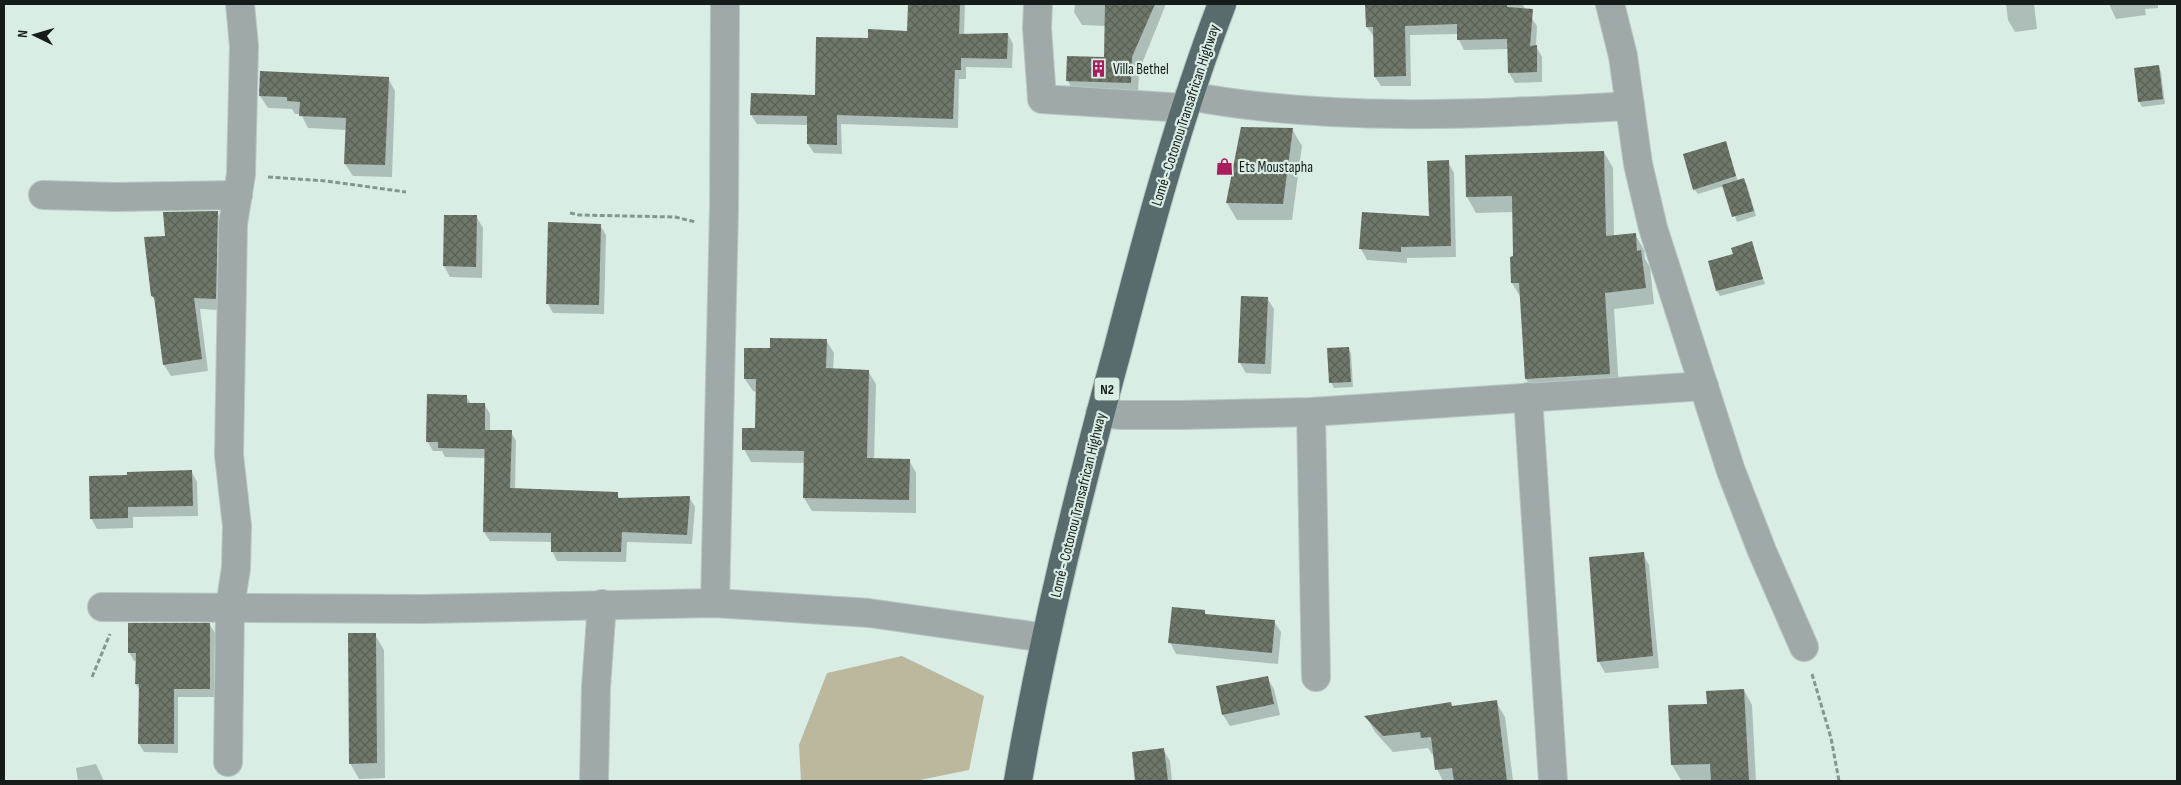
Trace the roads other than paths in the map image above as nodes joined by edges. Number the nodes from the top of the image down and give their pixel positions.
1 (240, 4) edge
2 (725, 4) edge
3 (1038, 4) edge
4 (1222, 4) edge
5 (1610, 4) edge
6 (1187, 102) junction
7 (1630, 106) junction
8 (240, 185) junction
9 (43, 195) dead end
10 (1704, 386) junction
11 (1528, 397) junction
12 (1100, 412) junction
13 (1311, 412) junction
14 (715, 603) junction
15 (602, 604) junction
16 (113, 606) road end
17 (230, 607) junction
18 (1046, 638) junction
19 (1804, 647) road end
20 (1316, 677) dead end
21 (228, 762) dead end
22 (594, 781) edge
23 (1018, 781) edge
24 (1553, 781) edge

1 - 8 street
2 - 14 street
3 - 6 street
4 - 6 highway, Lomé - Cotonou Transafrican Highway / N2
5 - 7 street
6 - 7 street
6 - 12 highway, Lomé - Cotonou Transafrican Highway / N2
7 - 10 street
8 - 9 street
8 - 17 street
10 - 11 street
10 - 19 street
11 - 13 street
11 - 24 street
12 - 13 street
12 - 18 highway, Lomé - Cotonou Transafrican Highway / N2
13 - 20 street
14 - 15 street
14 - 18 street
15 - 17 street
15 - 22 street
16 - 17 street
17 - 21 street
18 - 23 highway, Lomé - Cotonou Transafrican Highway / N2

